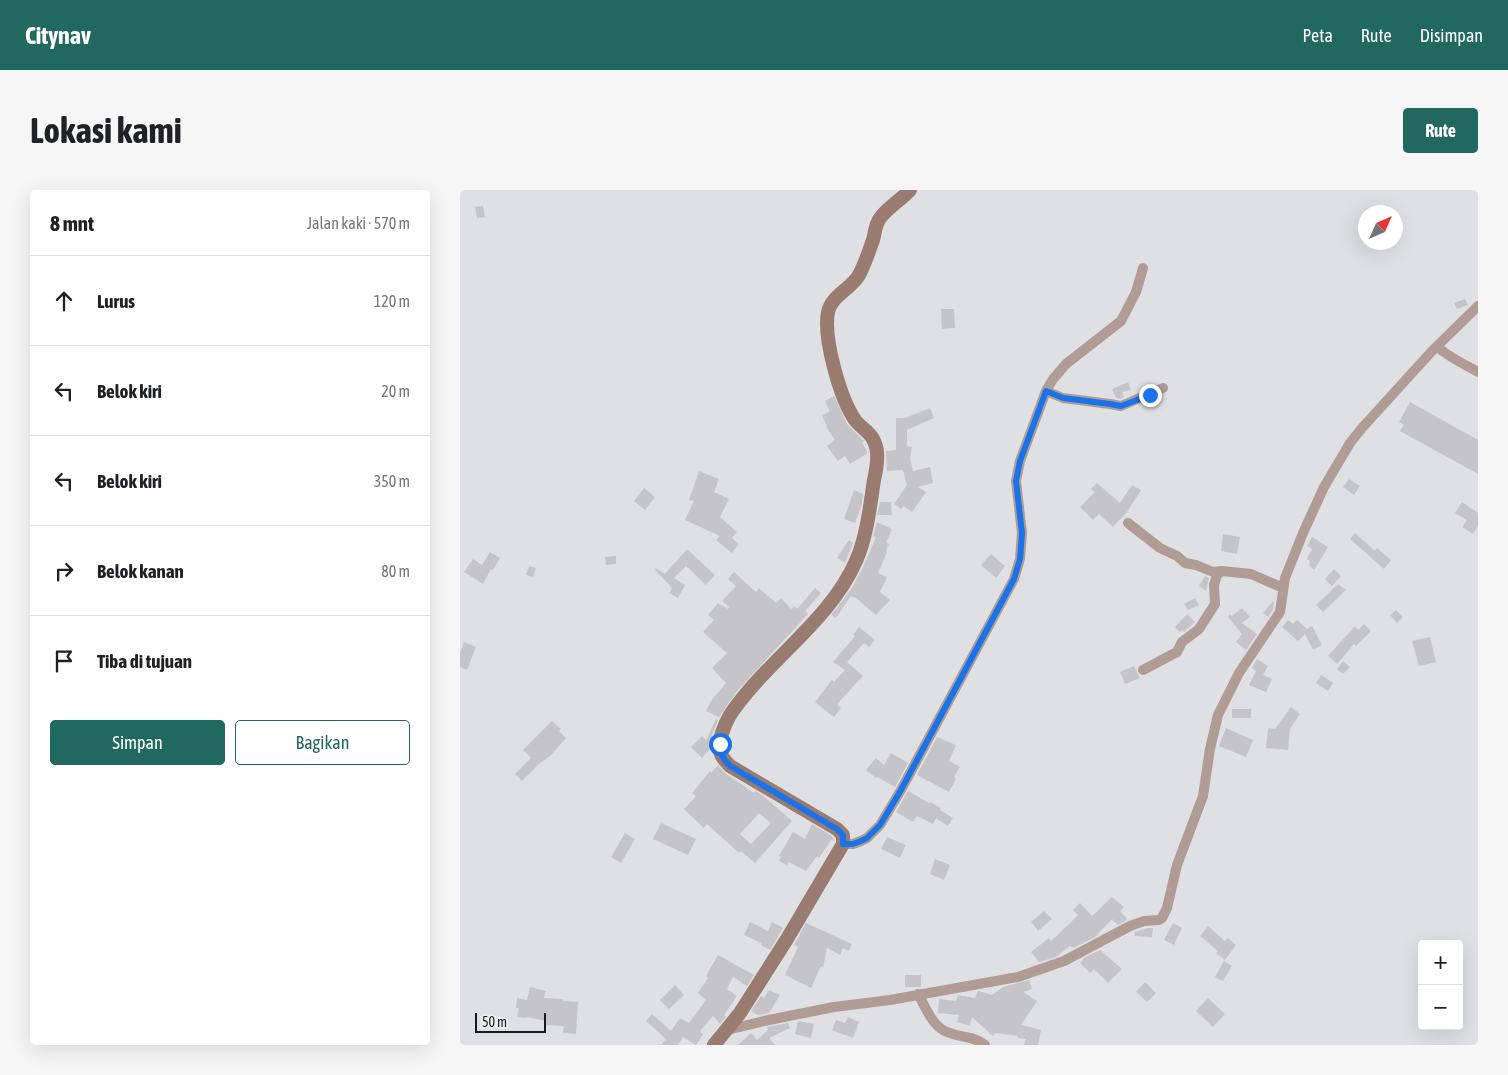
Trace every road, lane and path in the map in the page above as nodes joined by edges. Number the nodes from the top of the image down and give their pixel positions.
1 (910, 190) edge
2 (1143, 268) dead end
3 (1478, 306) edge
4 (1437, 346) junction
5 (1478, 372) edge
6 (1163, 388) dead end
7 (1046, 391) junction
8 (1128, 523) dead end
9 (1222, 572) junction
10 (1283, 588) junction
11 (1143, 670) dead end
12 (843, 844) junction
13 (918, 994) junction
14 (727, 1030) junction
15 (714, 1045) edge
16 (985, 1045) edge

1 - 12 street
2 - 7 street
3 - 4 street
4 - 5 street
4 - 10 street
6 - 7 street
7 - 12 street
8 - 9 street
9 - 10 street
9 - 11 street
10 - 13 street
12 - 14 street
13 - 14 street
13 - 16 street
14 - 15 street

